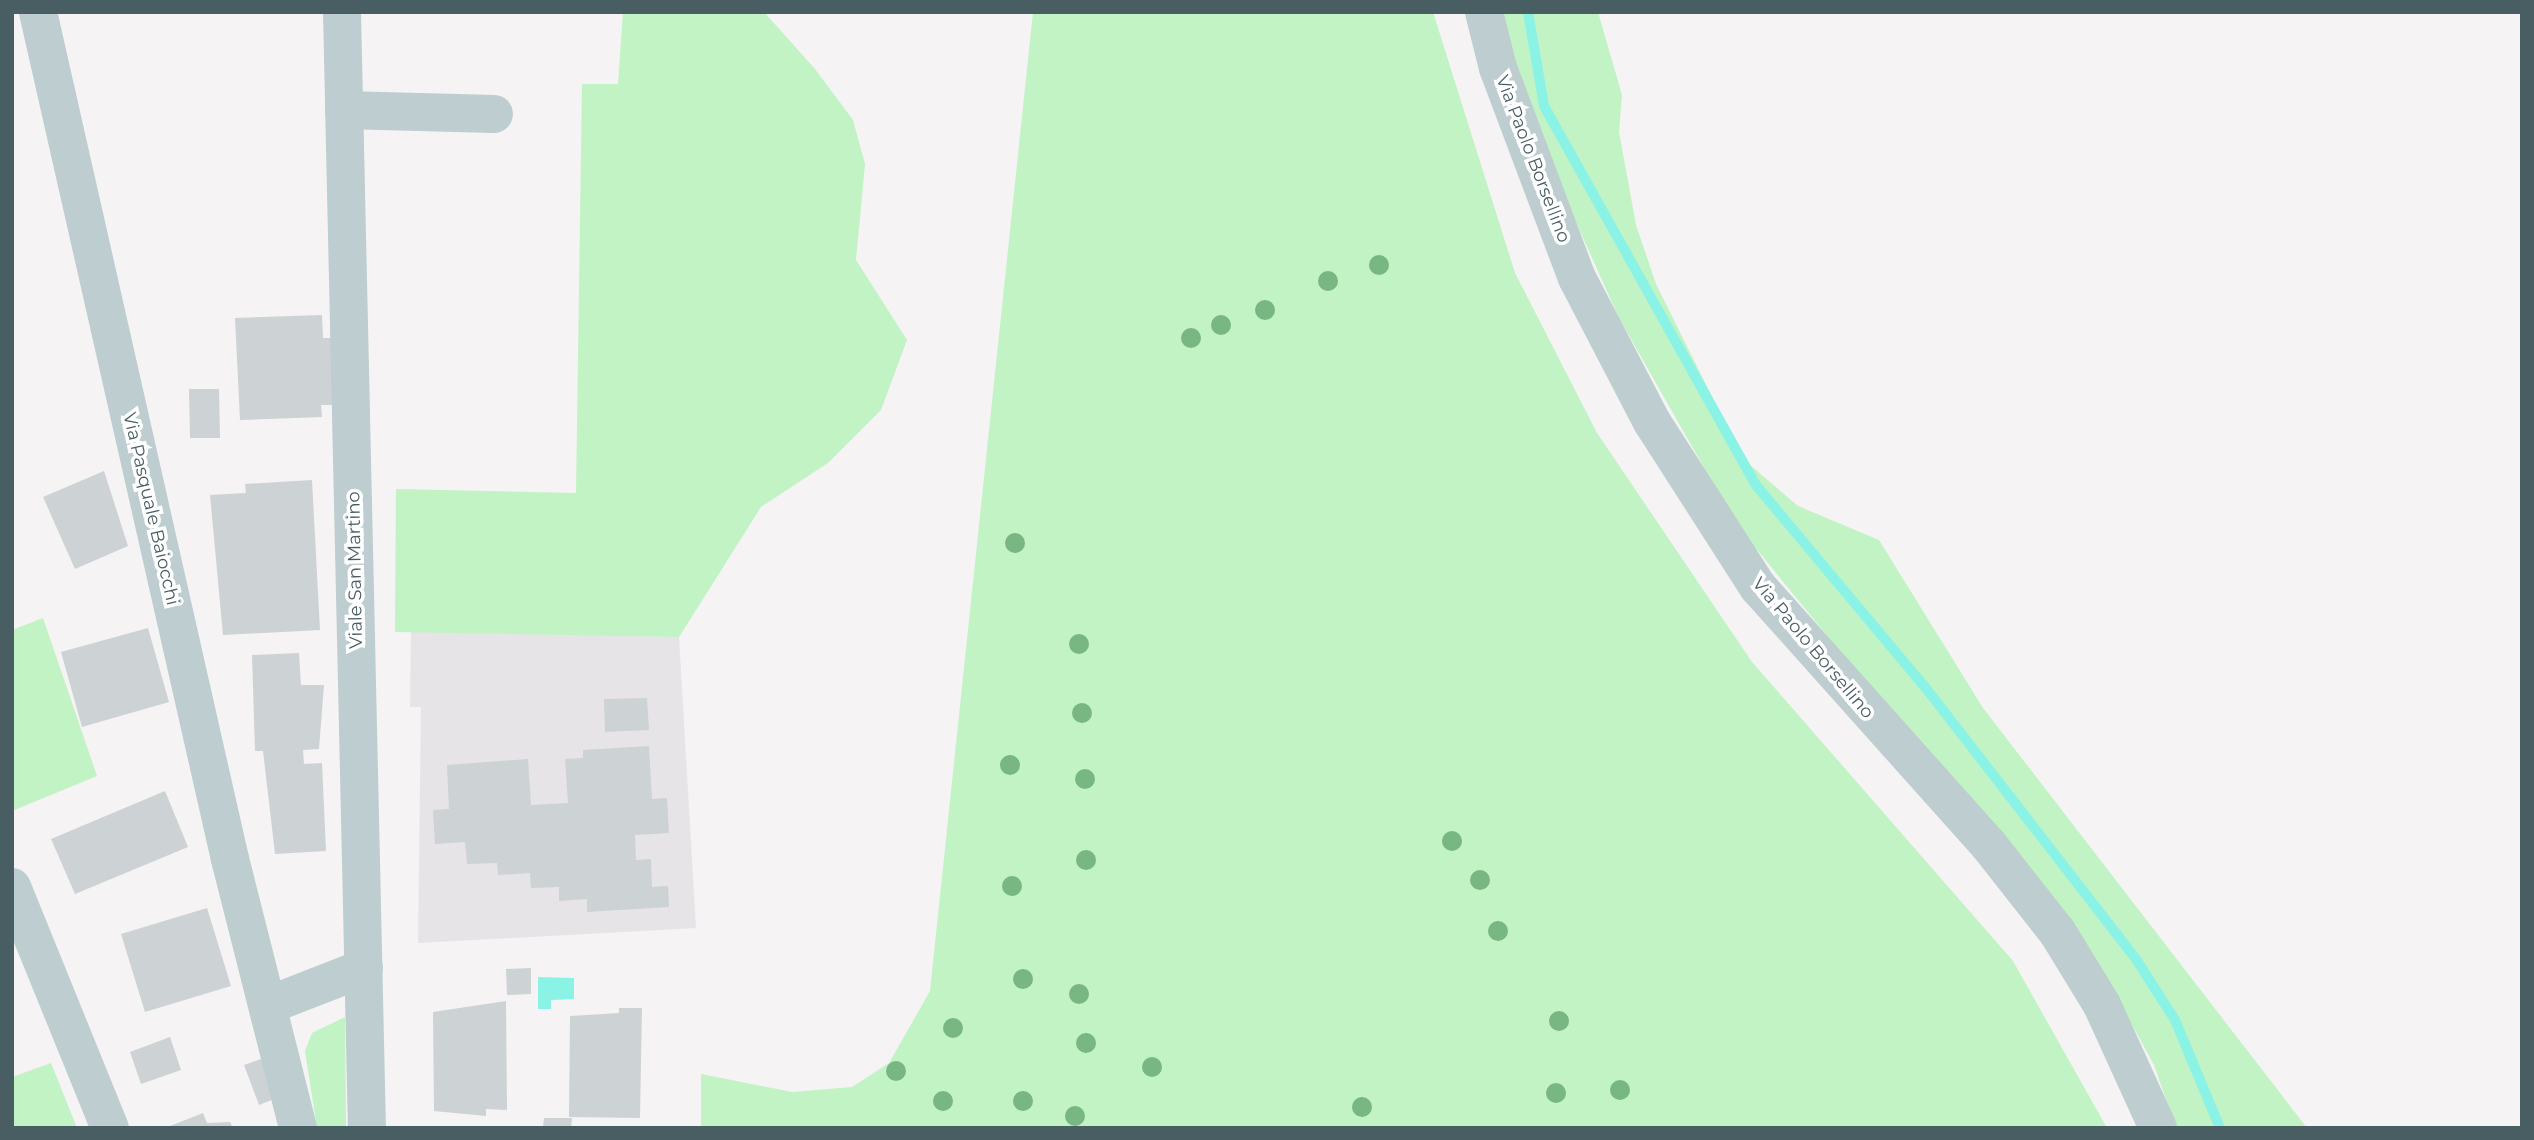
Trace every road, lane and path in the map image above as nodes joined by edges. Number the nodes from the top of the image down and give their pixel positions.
1 (38, 12) edge
2 (342, 12) edge
3 (1484, 12) edge
4 (344, 110) junction
5 (494, 114) dead end
6 (12, 887) edge
7 (364, 968) junction
8 (269, 1004) junction
9 (110, 1128) edge
10 (298, 1128) edge
11 (367, 1128) edge
12 (2158, 1128) edge

1 - 8 street, Via Pasquale Baiocchi
2 - 4 street, Viale San Martino
3 - 12 street, Via Paolo Borsellino
4 - 5 street
4 - 7 street, Viale San Martino
6 - 9 street
7 - 8 street
7 - 11 street, Viale San Martino
8 - 10 street, Via Pasquale Baiocchi

